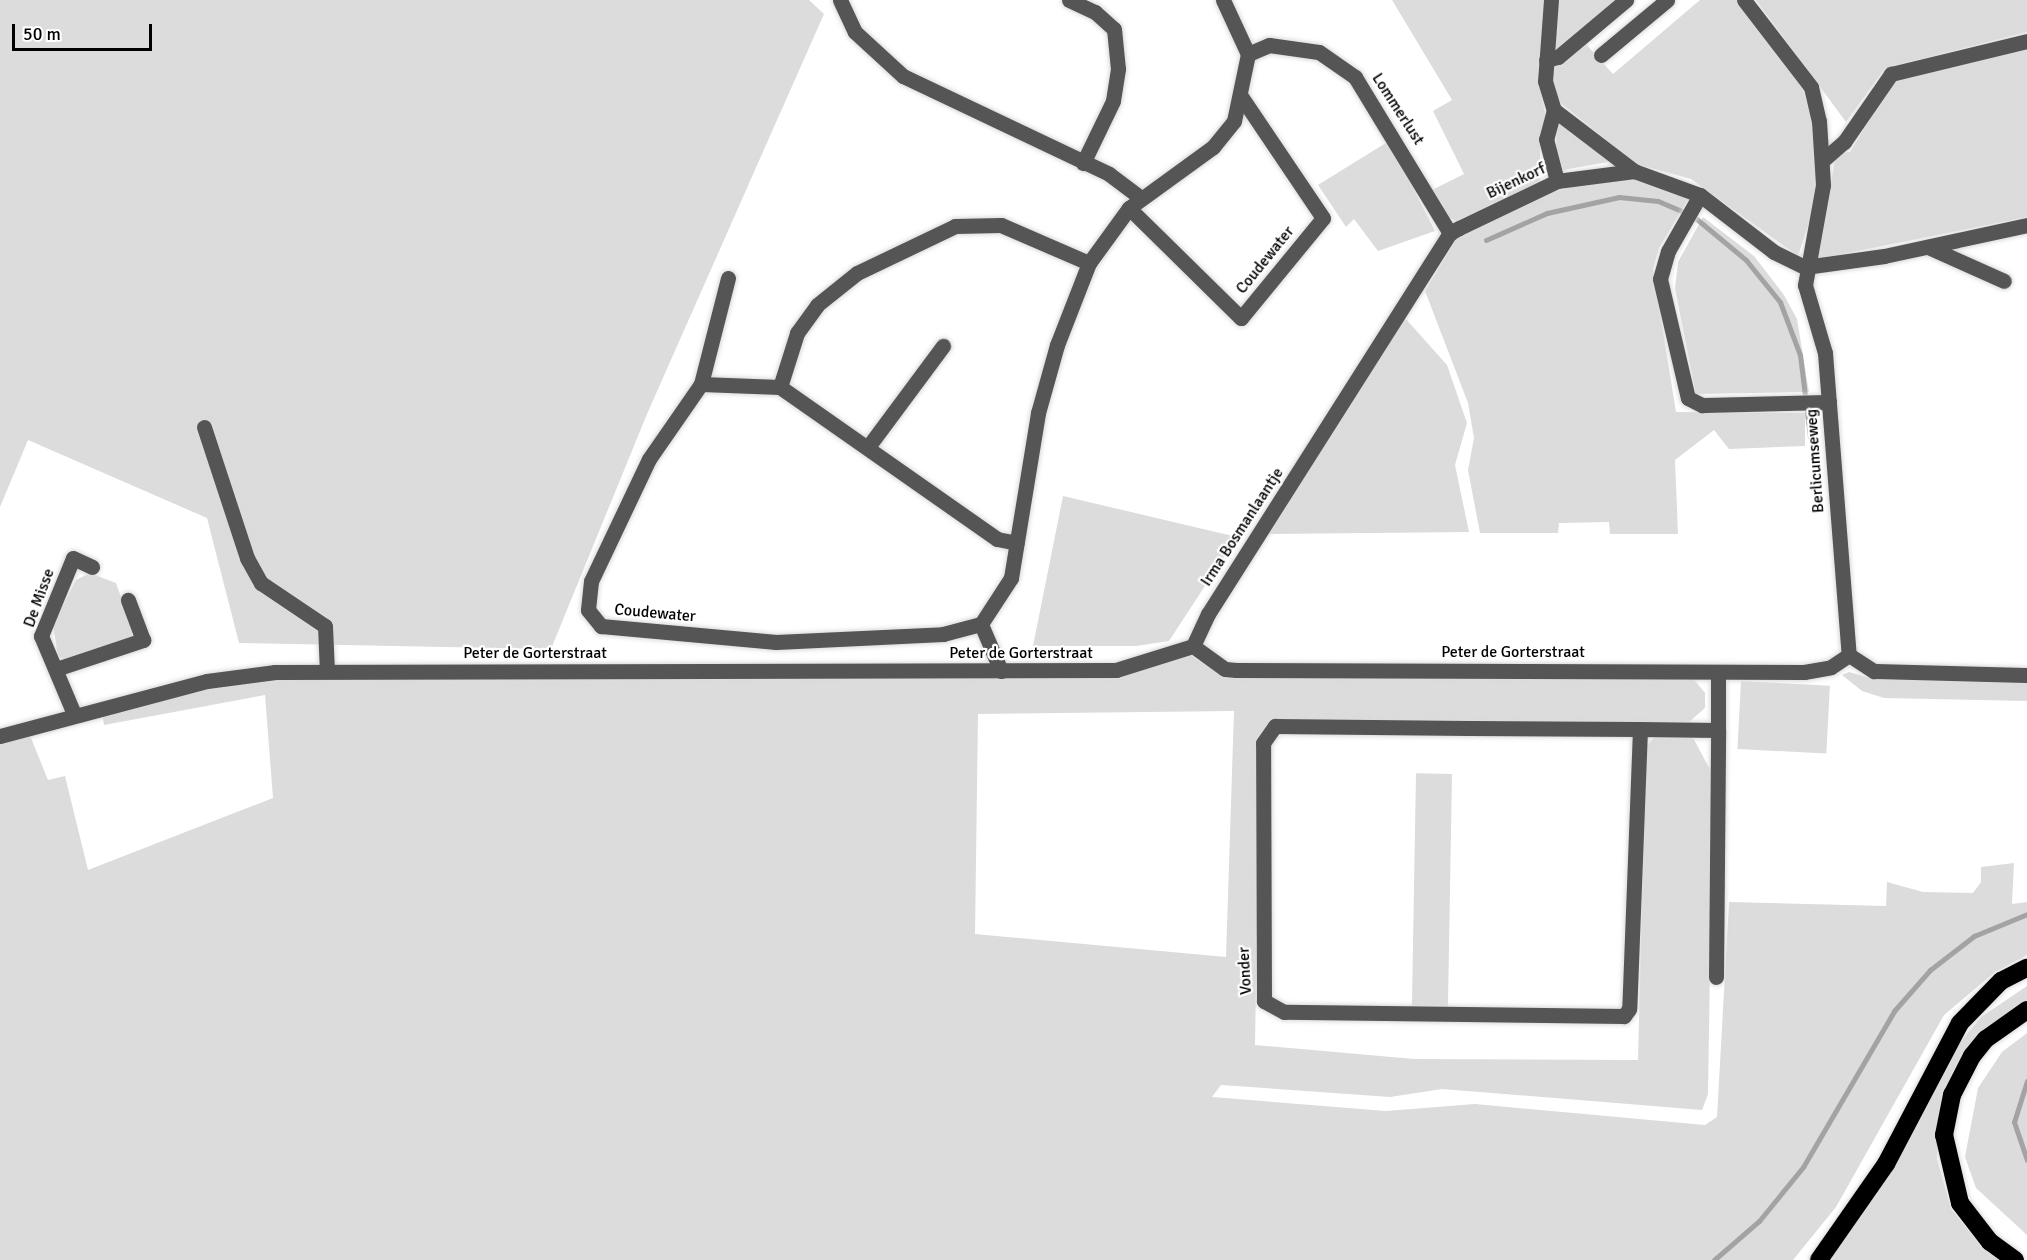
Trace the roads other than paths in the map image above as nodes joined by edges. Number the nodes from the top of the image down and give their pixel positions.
1 (840, 0) edge
2 (1069, 0) edge
3 (1223, 0) edge
4 (1551, 0) edge
5 (1626, 0) edge
6 (1667, 0) edge
7 (1744, 0) edge
8 (2027, 41) edge
9 (1248, 54) junction
10 (1601, 55) dead end
11 (1546, 60) junction
12 (1240, 95) junction
13 (1554, 110) junction
14 (1823, 160) junction
15 (1083, 163) junction
16 (1634, 171) junction
17 (1557, 180) junction
18 (1697, 200) junction
19 (1135, 203) junction
20 (2027, 225) edge
21 (1450, 233) junction
22 (1928, 247) junction
23 (1089, 263) junction
24 (1805, 267) junction
25 (728, 278) dead end
26 (2004, 281) dead end
27 (943, 346) dead end
28 (701, 384) junction
29 (780, 387) junction
30 (1824, 403) junction
31 (204, 428) dead end
32 (868, 447) junction
33 (1017, 543) junction
34 (92, 567) dead end
35 (128, 600) dead end
36 (981, 624) junction
37 (1193, 646) junction
38 (1849, 655) junction
39 (59, 668) junction
40 (1001, 670) junction
41 (327, 671) junction
42 (1718, 672) junction
43 (2027, 675) edge
44 (74, 714) junction
45 (1640, 729) junction
46 (1718, 730) junction
47 (0, 736) edge
48 (2027, 968) edge
49 (1716, 977) dead end
50 (2027, 1010) edge
51 (1819, 1260) edge
52 (2015, 1260) edge

1 - 15 street, Coudewater
2 - 15 street
3 - 9 street
4 - 11 street
5 - 11 street
6 - 10 street
7 - 14 street, Berlicumseweg
8 - 14 street
9 - 12 street
9 - 21 street, Lommerlust
11 - 13 street
12 - 19 street
12 - 19 street, Coudewater
13 - 16 street
13 - 17 street
14 - 24 street, Berlicumseweg
15 - 19 street, Coudewater
16 - 17 street, Bijenkorf
16 - 18 street, Bijenkorf
17 - 21 street, Bijenkorf
18 - 24 street, Bijenkorf
18 - 30 street
19 - 23 street
20 - 22 street
21 - 37 street, Irma Bosmanlaantje
22 - 24 street
22 - 26 street
23 - 29 street
23 - 33 street
24 - 30 street, Berlicumseweg
25 - 28 street, Coudewater
27 - 32 street
28 - 29 street
28 - 36 street, Coudewater
29 - 32 street
30 - 38 street, Berlicumseweg
31 - 41 street
32 - 33 street
33 - 36 street
34 - 39 street, De Misse
35 - 39 street
36 - 40 street
37 - 40 street, Peter de Gorterstraat
37 - 42 street, Peter de Gorterstraat
38 - 42 street, Peter de Gorterstraat
38 - 43 street
39 - 44 street, De Misse
40 - 41 street, Peter de Gorterstraat
41 - 44 street, Peter de Gorterstraat
42 - 46 street
44 - 47 street, Peter de Gorterstraat
45 - 45 street, Vonder
45 - 46 street, Vonder
46 - 49 street
48 - 51 highway
50 - 52 highway

